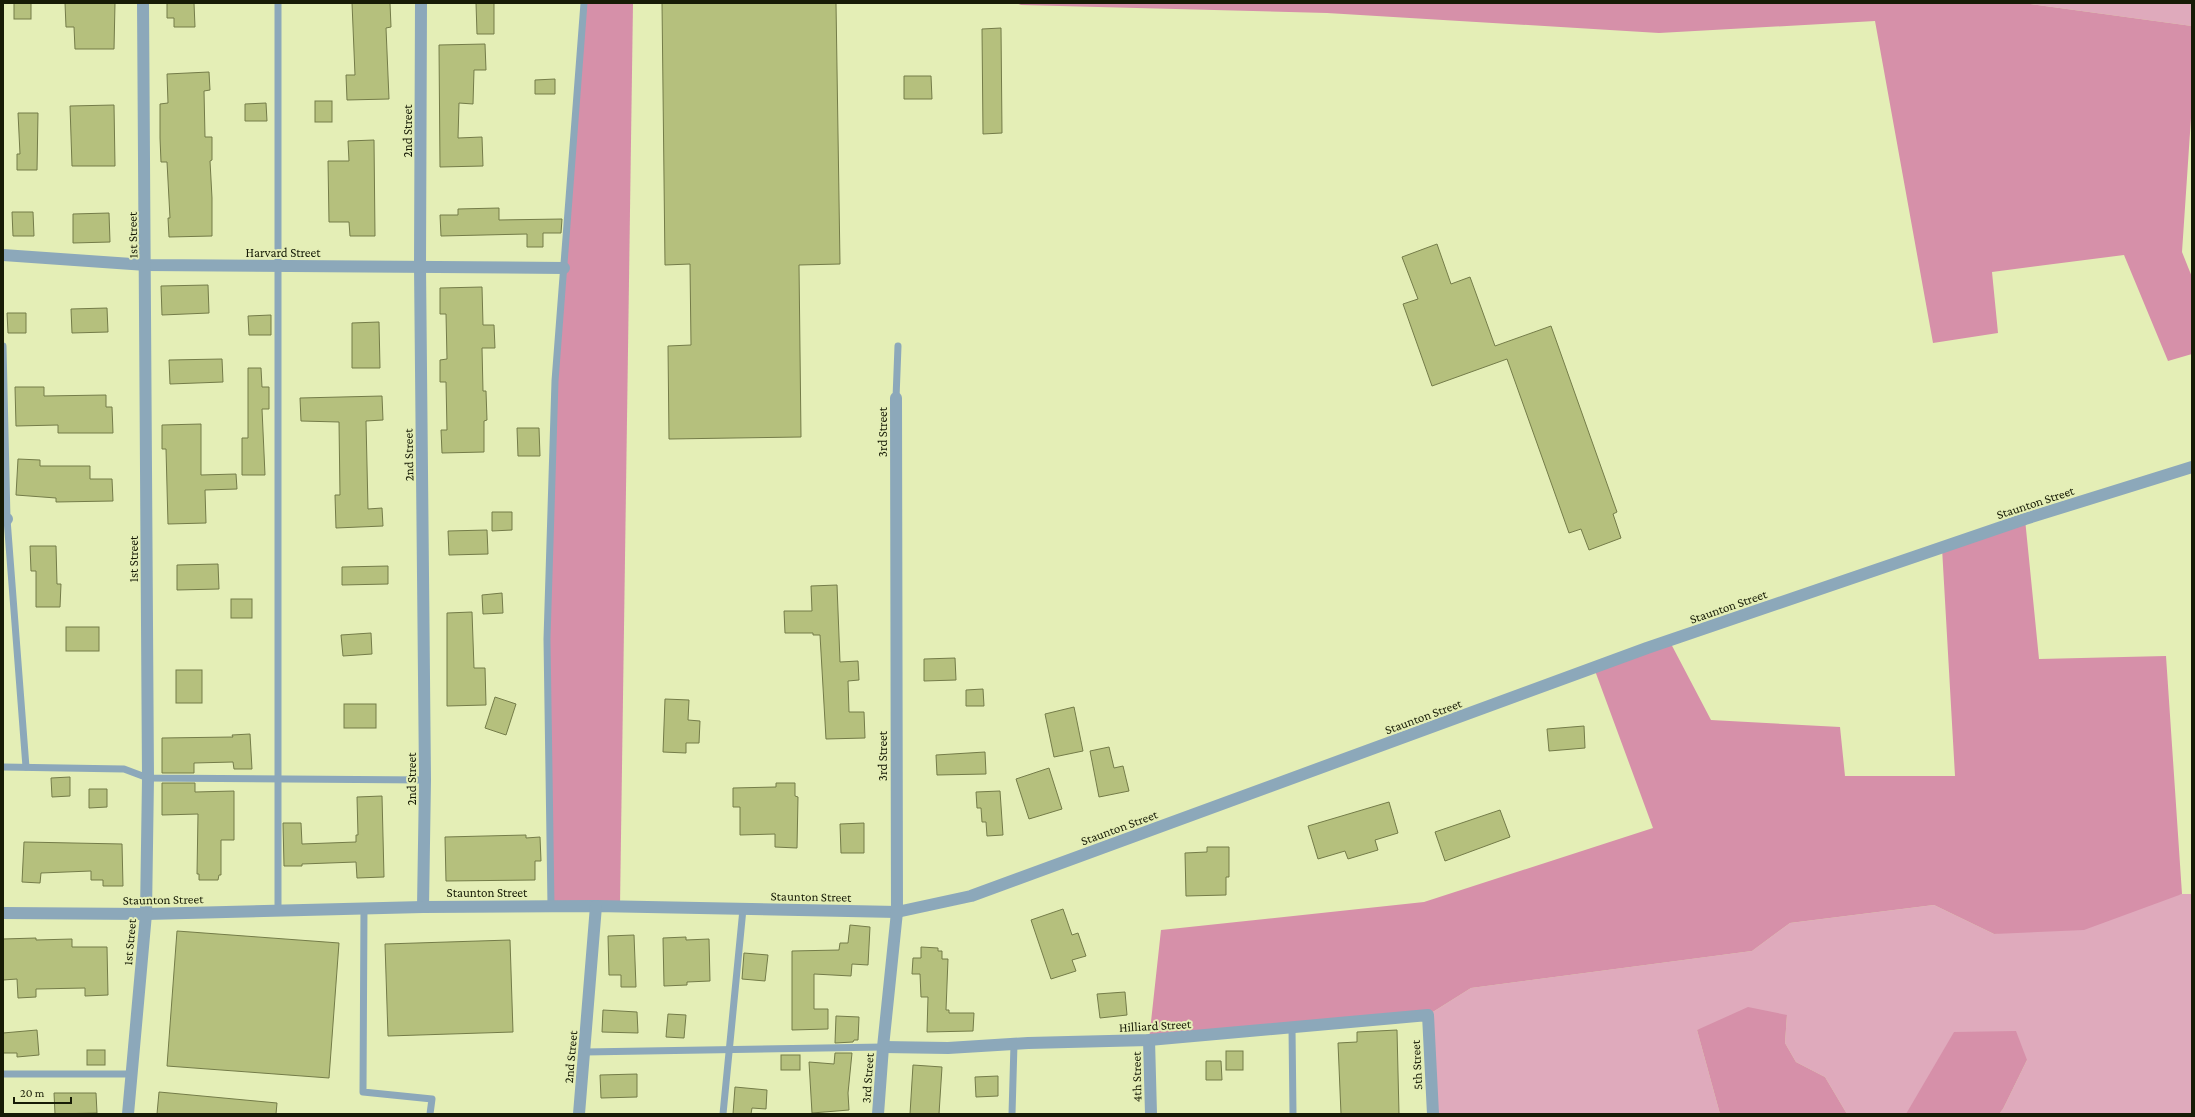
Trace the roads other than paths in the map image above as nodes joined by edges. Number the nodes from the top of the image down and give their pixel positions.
1 (143, 3) edge
2 (278, 3) edge
3 (421, 3) edge
4 (584, 3) edge
5 (3, 255) edge
6 (146, 265) junction
7 (276, 266) junction
8 (420, 266) junction
9 (564, 268) junction
10 (3, 346) edge
11 (898, 346) dead end
12 (896, 398) joint
13 (2192, 467) edge
14 (5, 519) edge
15 (3, 767) edge
16 (26, 767) junction
17 (148, 778) junction
18 (277, 779) junction
19 (425, 780) junction
20 (551, 906) junction
21 (596, 906) junction
22 (423, 907) junction
23 (364, 908) junction
24 (743, 909) junction
25 (278, 910) junction
26 (897, 912) junction
27 (3, 913) edge
28 (146, 914) junction
29 (1428, 1015) joint
30 (1292, 1028) junction
31 (1150, 1040) junction
32 (1014, 1044) junction
33 (883, 1047) junction
34 (729, 1050) junction
35 (585, 1052) junction
36 (3, 1074) edge
37 (132, 1074) junction
38 (128, 1114) edge
39 (430, 1114) edge
40 (579, 1114) edge
41 (723, 1114) edge
42 (878, 1114) edge
43 (1012, 1114) edge
44 (1151, 1114) edge
45 (1293, 1114) edge
46 (1433, 1114) edge

1 - 6 street, 1st Street
2 - 7 lane
3 - 8 street, 2nd Street
4 - 9 lane
5 - 6 street, Harvard Street
6 - 7 street, Harvard Street
6 - 17 street, 1st Street
7 - 8 street, Harvard Street
7 - 18 lane
8 - 9 street, Harvard Street
8 - 19 street, 2nd Street
9 - 20 lane
10 - 14 lane
11 - 12 lane
12 - 26 street, 3rd Street
13 - 26 street, Staunton Street
14 - 16 lane
15 - 16 lane
16 - 17 lane
17 - 18 lane
17 - 28 street, 1st Street
18 - 19 lane
18 - 25 lane
19 - 22 street, 2nd Street
20 - 21 street, Staunton Street
20 - 22 street, Staunton Street
21 - 24 street, Staunton Street
21 - 35 street, 2nd Street
22 - 23 street, Staunton Street
23 - 25 street, Staunton Street
23 - 39 lane
24 - 26 street, Staunton Street
24 - 34 lane
25 - 28 street, Staunton Street
26 - 33 street, 3rd Street
27 - 28 street, Staunton Street
28 - 37 street, 1st Street
29 - 30 street, Hilliard Street
29 - 46 street, 5th Street
30 - 31 street, Hilliard Street
30 - 45 lane
31 - 32 street, Hilliard Street
31 - 44 street, 4th Street
32 - 33 street, Hilliard Street
32 - 43 lane
33 - 34 lane
33 - 42 street, 3rd Street
34 - 35 lane
34 - 41 lane
35 - 40 street, 2nd Street
36 - 37 lane
37 - 38 street, 1st Street

